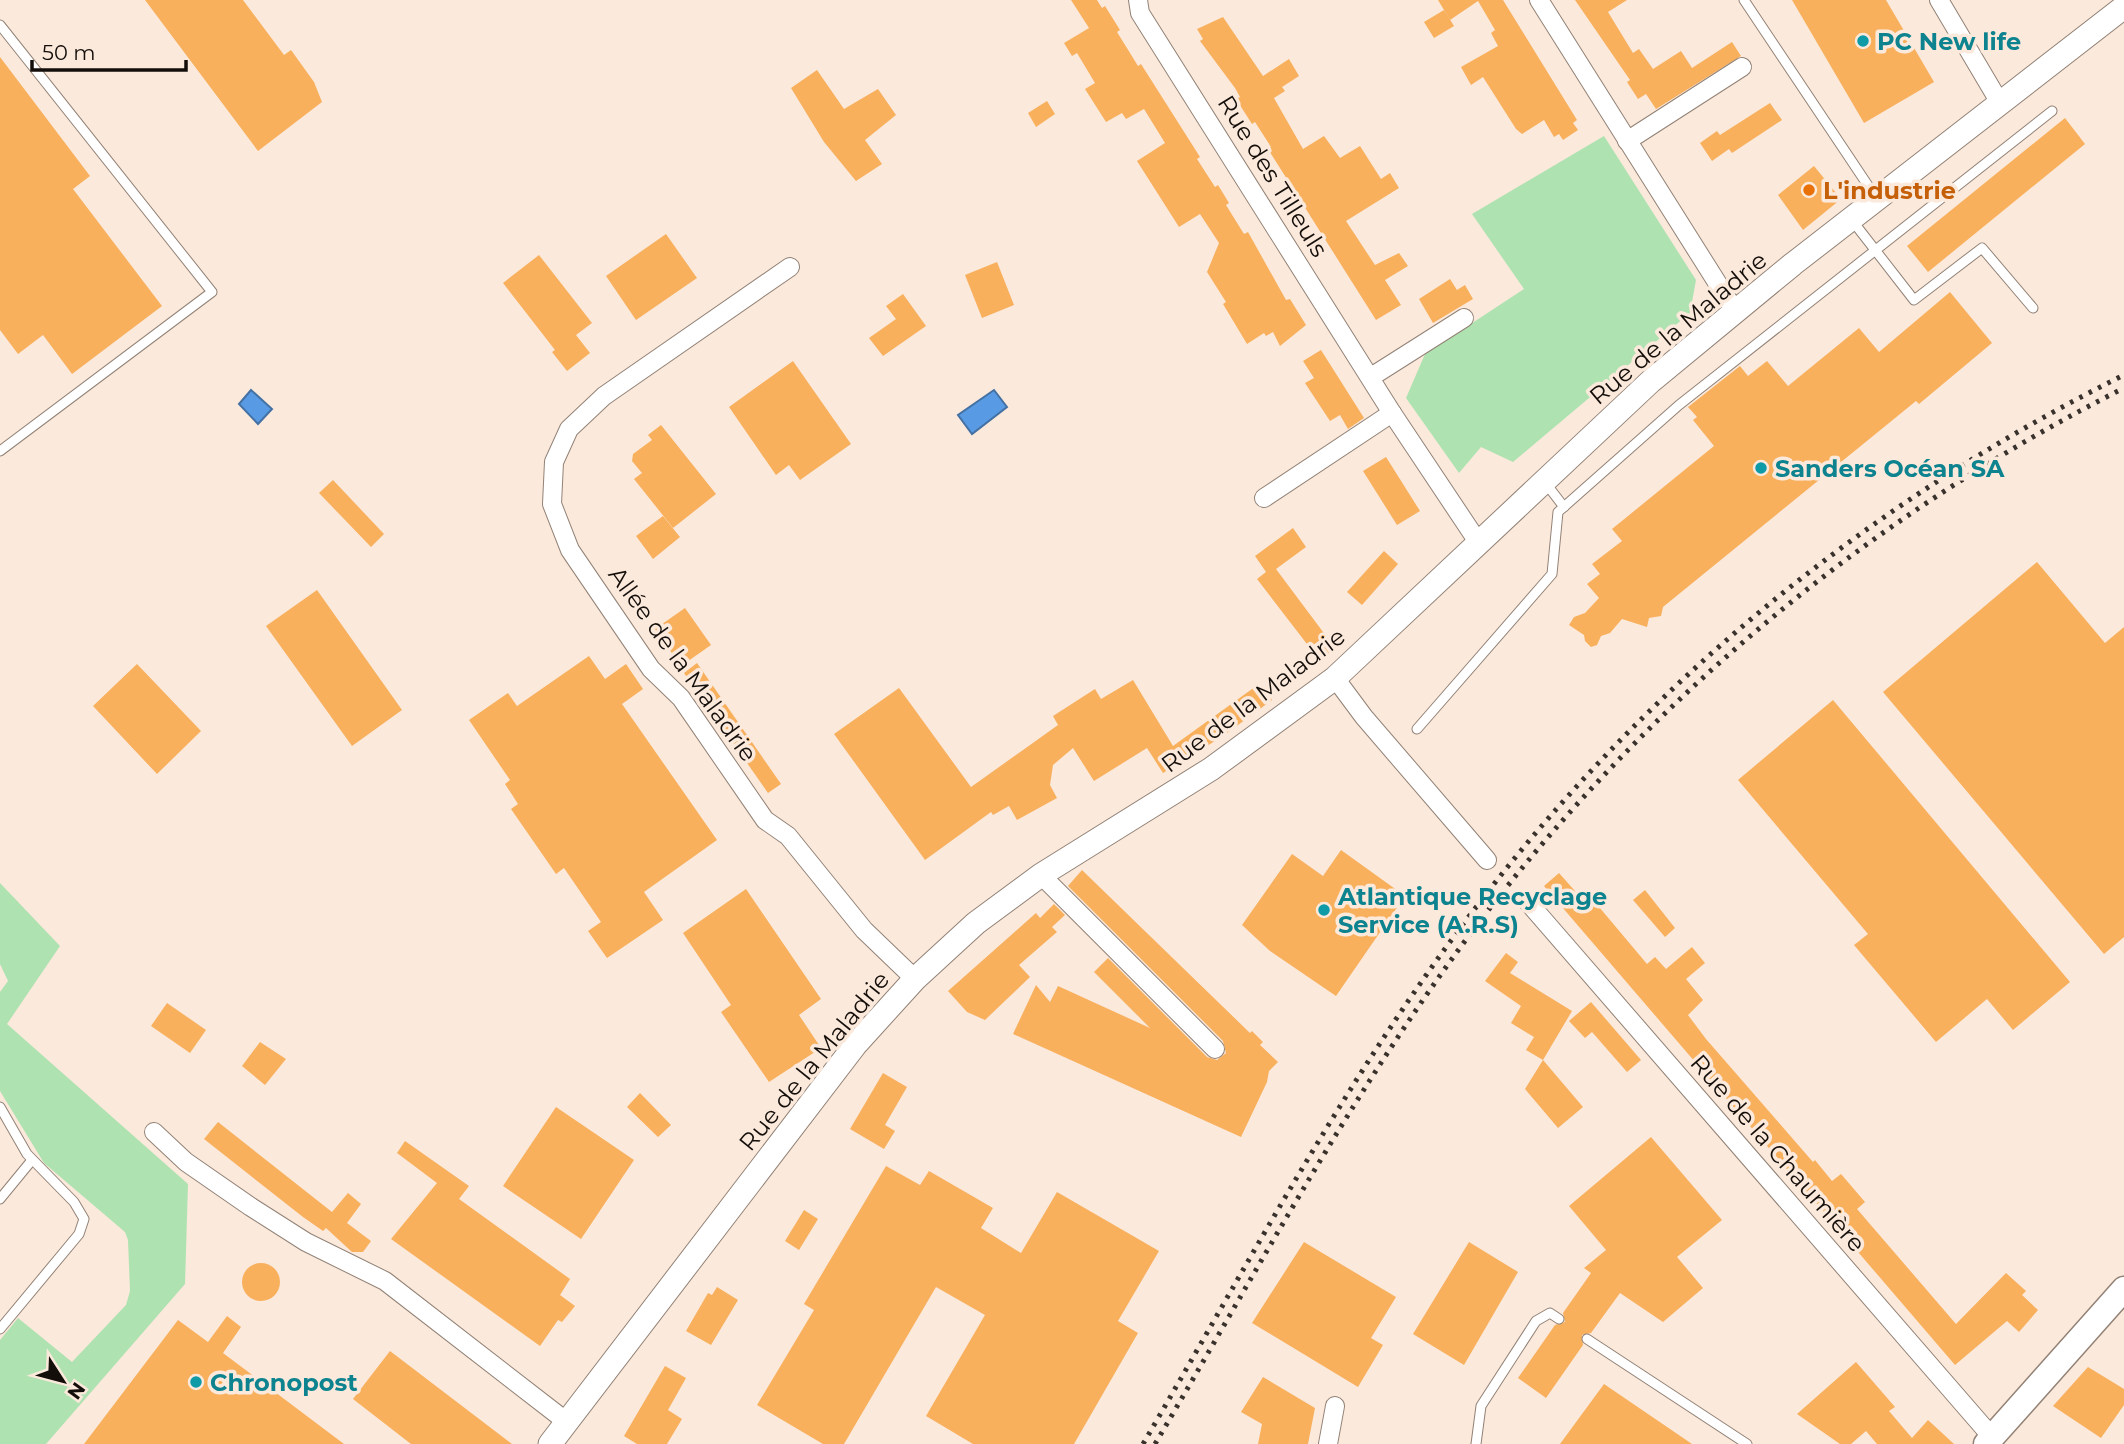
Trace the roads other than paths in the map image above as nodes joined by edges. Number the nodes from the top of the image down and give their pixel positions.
1 (1138, 0) edge
2 (1539, 0) edge
3 (1744, 0) edge
4 (1939, 0) edge
5 (2124, 7) edge
6 (0, 25) edge
7 (1742, 67) dead end
8 (2000, 103) junction
9 (2052, 111) dead end
10 (1628, 141) junction
11 (1877, 199) junction
12 (1851, 219) junction
13 (1875, 251) junction
14 (790, 267) dead end
15 (2033, 308) dead end
16 (1735, 311) junction
17 (1464, 317) dead end
18 (1371, 377) junction
19 (1392, 413) junction
20 (0, 451) edge
21 (1544, 480) junction
22 (1264, 498) dead end
23 (1564, 507) junction
24 (1478, 542) junction
25 (1335, 678) junction
26 (1417, 729) dead end
27 (1487, 860) dead end
28 (1041, 875) junction
29 (1527, 901) dead end
30 (915, 979) junction
31 (1215, 1049) dead end
32 (0, 1107) edge
33 (154, 1132) dead end
34 (32, 1160) junction
35 (0, 1199) edge
36 (2124, 1289) edge
37 (1559, 1319) dead end
38 (0, 1329) edge
39 (1587, 1339) dead end
40 (1335, 1406) dead end
41 (566, 1422) junction
42 (1989, 1441) edge
43 (550, 1444) edge
44 (1328, 1444) edge
45 (1476, 1444) edge
46 (1747, 1444) edge

1 - 18 street, Rue des Tilleuls
2 - 10 street
3 - 11 lane
4 - 8 street
5 - 8 street, Rue de la Maladrie
6 - 20 lane
7 - 10 street
8 - 11 street, Rue de la Maladrie
9 - 13 lane
10 - 16 street
11 - 12 street, Rue de la Maladrie
12 - 13 lane
12 - 16 street, Rue de la Maladrie
13 - 15 lane
13 - 23 lane
14 - 30 street, Allée de la Maladrie
16 - 21 street, Rue de la Maladrie
17 - 18 street
18 - 19 street, Rue des Tilleuls
19 - 22 street
19 - 24 street, Rue des Tilleuls
21 - 23 lane
21 - 24 street, Rue de la Maladrie
23 - 26 lane
24 - 25 street, Rue de la Maladrie
25 - 27 street
25 - 28 street, Rue de la Maladrie
28 - 30 street, Rue de la Maladrie
28 - 31 street
29 - 42 street, Rue de la Chaumière
30 - 41 street, Rue de la Maladrie
32 - 34 lane
33 - 41 street
34 - 35 lane
34 - 38 lane
36 - 42 main road
37 - 45 lane
39 - 46 lane
40 - 44 street
41 - 43 street, Rue de la Maladrie

